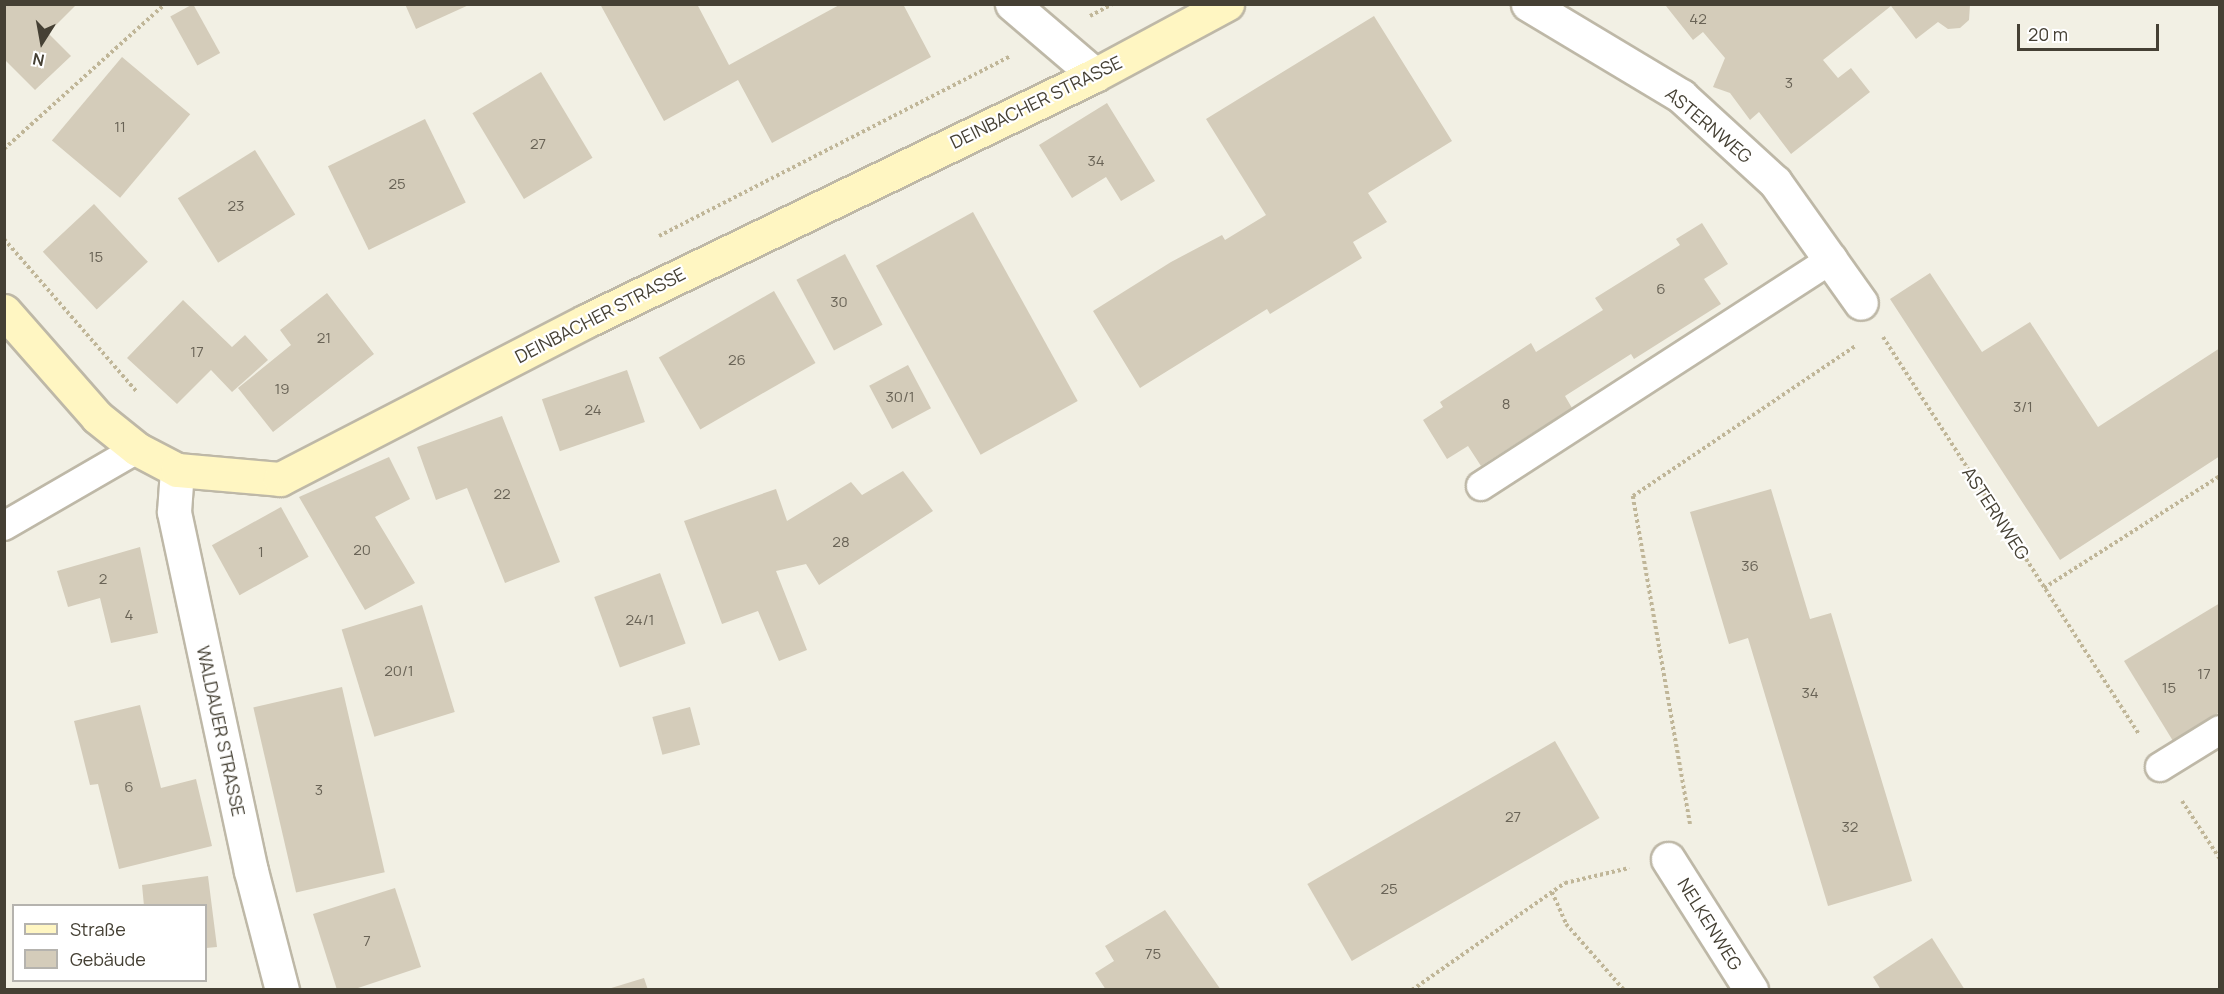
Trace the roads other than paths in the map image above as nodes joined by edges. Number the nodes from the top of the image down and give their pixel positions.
1 (1012, 4) edge
2 (1227, 4) edge
3 (1528, 4) edge
4 (1095, 75) junction
5 (1833, 258) junction
6 (4, 311) edge
7 (1870, 317) road end
8 (137, 449) junction
9 (177, 470) junction
10 (1481, 486) dead end
11 (4, 526) edge
12 (2220, 730) edge
13 (2160, 767) road end
14 (1668, 859) road end
15 (282, 990) edge
16 (1751, 990) edge

1 - 4 street
2 - 4 street, DEINBACHER STRASSE
3 - 5 street, ASTERNWEG
4 - 9 street, DEINBACHER STRASSE
5 - 7 street, ASTERNWEG
5 - 10 lane
6 - 8 street, DEINBACHER STRASSE
8 - 9 street, DEINBACHER STRASSE
8 - 11 lane
9 - 15 street, WALDAUER STRASSE
12 - 13 lane
14 - 16 street, NELKENWEG

